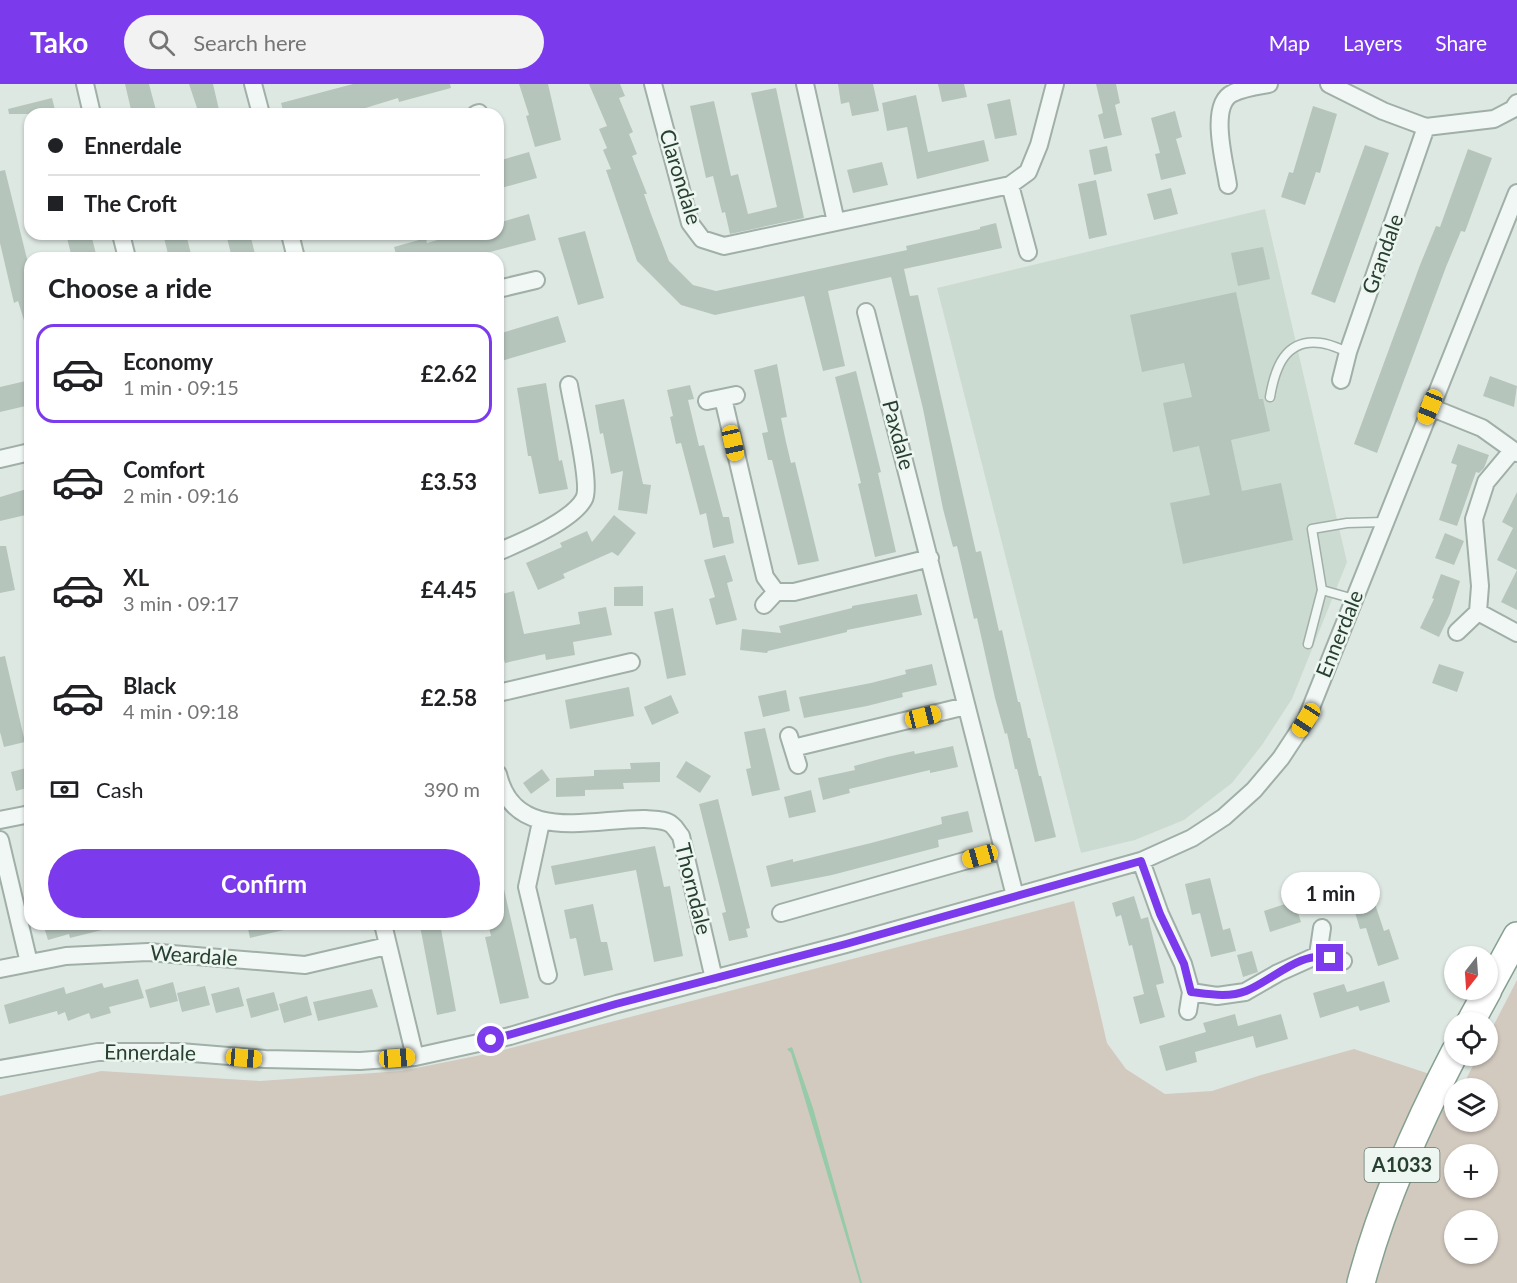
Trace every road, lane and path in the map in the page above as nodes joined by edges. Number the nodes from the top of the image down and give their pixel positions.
1 (85, 84) edge
2 (253, 84) edge
3 (653, 84) edge
4 (805, 84) edge
5 (1055, 84) edge
6 (1269, 84) edge
7 (1329, 84) edge
8 (1517, 103) edge
9 (91, 108) edge
10 (259, 108) edge
11 (1426, 127) junction
12 (1010, 185) junction
13 (1228, 185) dead end
14 (1517, 193) edge
15 (836, 222) junction
16 (1028, 252) dead end
17 (536, 280) dead end
18 (504, 288) edge
19 (866, 312) dead end
20 (1348, 352) junction
21 (1341, 380) dead end
22 (569, 385) dead end
23 (1269, 397) dead end
24 (722, 398) dead end
25 (1430, 407) junction
26 (1514, 452) edge
27 (24, 453) edge
28 (0, 459) edge
29 (1384, 522) junction
30 (504, 549) edge
31 (930, 558) junction
32 (1322, 590) junction
33 (776, 592) junction
34 (1354, 599) junction
35 (764, 604) dead end
36 (1478, 612) junction
37 (1457, 632) dead end
38 (1517, 633) edge
39 (1308, 644) dead end
40 (631, 662) dead end
41 (504, 692) edge
42 (966, 706) junction
43 (798, 765) dead end
44 (504, 788) edge
45 (24, 815) edge
46 (0, 820) edge
47 (542, 822) junction
48 (0, 840) edge
49 (1003, 850) junction
50 (1141, 861) junction
51 (1015, 896) junction
52 (781, 912) dead end
53 (1322, 928) dead end
54 (384, 930) edge
55 (1517, 936) edge
56 (387, 946) junction
57 (1318, 955) junction
58 (1343, 961) dead end
59 (29, 963) junction
60 (0, 969) edge
61 (1498, 971) edge
62 (548, 975) dead end
63 (714, 979) junction
64 (1191, 992) junction
65 (1188, 1011) dead end
66 (415, 1057) junction
67 (1449, 1066) edge
68 (0, 1069) edge
69 (1361, 1283) edge

1 - 9 street
2 - 10 street
3 - 15 street, Clarondale
4 - 15 street
5 - 12 street
6 - 13 street
7 - 11 street
8 - 11 street
11 - 20 street, Grandale
12 - 15 street, Clarondale
12 - 16 street
14 - 25 street, Ennerdale
17 - 18 street
19 - 31 street, Paxdale
20 - 21 street, Grandale
20 - 23 lane
22 - 30 street
24 - 33 street
25 - 26 street
25 - 29 street, Ennerdale
26 - 36 street
27 - 28 street
29 - 32 lane
29 - 34 street, Ennerdale
31 - 33 street
31 - 42 street, Paxdale
32 - 34 lane
32 - 39 lane
33 - 35 street
34 - 50 street, Ennerdale
36 - 37 street
36 - 38 street
40 - 41 street
42 - 43 street
42 - 49 street, Paxdale
44 - 47 street, Thorndale
45 - 46 street
47 - 62 street
47 - 63 street, Thorndale
48 - 59 street
49 - 51 street, Paxdale
49 - 52 street
50 - 51 street, Ennerdale
50 - 64 street
51 - 63 street, Ennerdale
53 - 57 street
54 - 56 street
55 - 61 highway
56 - 59 street, Weardale
56 - 66 street
57 - 58 street
57 - 64 street
59 - 60 street, Weardale
63 - 66 street, Ennerdale
64 - 65 street
66 - 68 street, Ennerdale
67 - 69 highway, A1033

